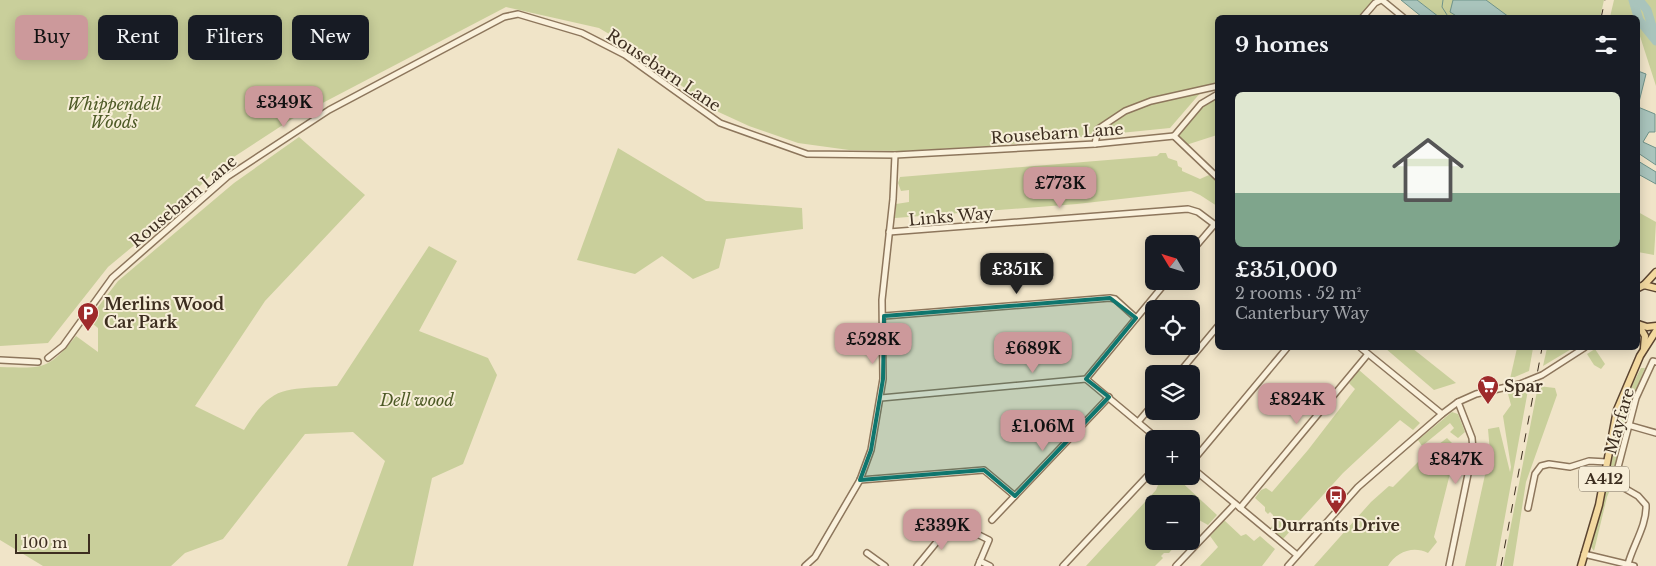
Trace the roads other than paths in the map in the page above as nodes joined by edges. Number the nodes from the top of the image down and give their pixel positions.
1 (1381, 0) edge
2 (1365, 15) edge
3 (1400, 15) edge
4 (1215, 87) edge
5 (1215, 96) edge
6 (1174, 136) junction
7 (1095, 144) junction
8 (895, 155) junction
9 (1215, 175) edge
10 (1215, 225) edge
11 (1215, 227) edge
12 (889, 232) junction
13 (1200, 243) edge
14 (1656, 272) edge
15 (1641, 287) edge
16 (1656, 288) edge
17 (1159, 290) edge
18 (884, 316) junction
19 (1136, 318) junction
20 (1640, 325) edge
21 (1656, 326) edge
22 (1640, 327) edge
23 (1215, 330) edge
24 (1656, 331) edge
25 (1644, 349) junction
26 (1285, 350) edge
27 (1363, 350) edge
28 (1581, 350) edge
29 (1368, 354) junction
30 (48, 358) dead end
31 (0, 360) edge
32 (38, 362) dead end
33 (1656, 362) edge
34 (1186, 365) edge
35 (1086, 378) junction
36 (1108, 397) junction
37 (881, 398) junction
38 (1458, 402) junction
39 (1145, 414) edge
40 (1442, 414) junction
41 (1138, 422) junction
42 (1628, 424) junction
43 (1147, 430) edge
44 (1656, 433) edge
45 (1200, 454) edge
46 (1607, 462) junction
47 (1200, 473) edge
48 (1145, 479) edge
49 (860, 480) junction
50 (1015, 496) junction
51 (1235, 504) junction
52 (1240, 508) junction
53 (1528, 508) dead end
54 (992, 520) dead end
55 (868, 553) dead end
56 (1584, 554) junction
57 (1297, 556) junction
58 (979, 564) edge
59 (1631, 565) edge
60 (805, 566) edge
61 (885, 566) edge
62 (917, 566) edge
63 (990, 566) edge
64 (1063, 566) edge
65 (1176, 566) edge
66 (1288, 566) edge
67 (1450, 566) edge
68 (1580, 566) edge

1 - 2 street
1 - 3 street
4 - 7 street
5 - 6 street
6 - 7 street, Rousebarn Lane
6 - 9 street
7 - 8 street, Rousebarn Lane
8 - 12 street
8 - 30 street, Rousebarn Lane
10 - 12 street, Links Way
11 - 13 street
12 - 18 street
14 - 15 main road
15 - 16 main road
17 - 19 street
18 - 19 street
18 - 37 street
19 - 35 street
20 - 21 main road
22 - 25 main road
23 - 34 street
24 - 25 main road, A412
25 - 46 main road, A412
26 - 45 street
27 - 29 street
28 - 38 street
29 - 40 street
29 - 52 street
31 - 32 street
33 - 42 street, Mayfare
35 - 36 street
35 - 37 street
36 - 41 street
36 - 50 street
37 - 49 street
38 - 40 street
38 - 67 street
39 - 41 street
40 - 57 street
41 - 43 street
42 - 44 street
42 - 59 street, Mayfare
46 - 53 street
46 - 56 main road, A412
47 - 51 street
48 - 64 street
49 - 50 street
49 - 60 street
50 - 54 street
51 - 52 street
51 - 65 street
52 - 57 street
55 - 61 street
56 - 59 street
56 - 68 main road, A412
57 - 66 street
58 - 62 street
58 - 63 street

